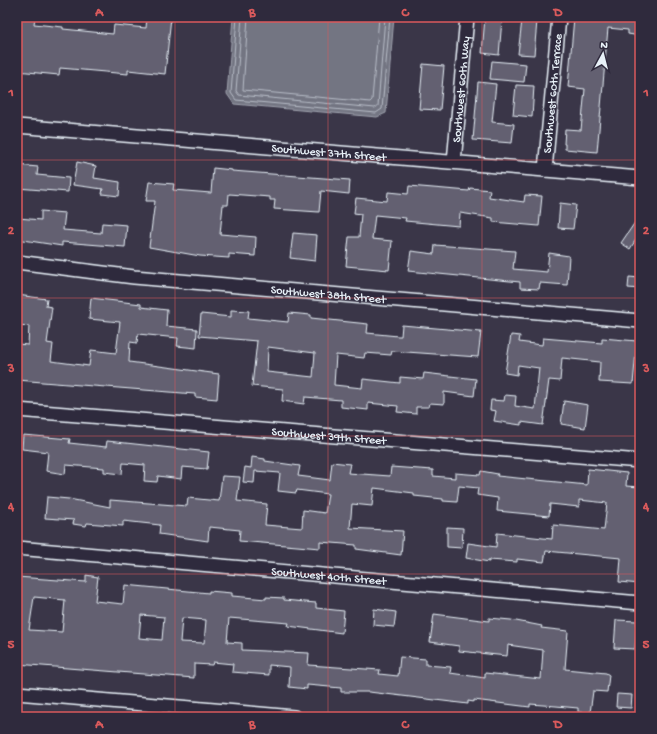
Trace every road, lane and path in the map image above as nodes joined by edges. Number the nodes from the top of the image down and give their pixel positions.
1 (467, 17) edge
2 (559, 17) edge
3 (17, 126) edge
4 (454, 162) junction
5 (545, 170) junction
6 (640, 178) edge
7 (17, 262) edge
8 (640, 320) edge
9 (17, 410) edge
10 (640, 461) edge
11 (17, 548) edge
12 (640, 604) edge
13 (17, 693) edge
14 (294, 717) edge

1 - 4 street, Southwest 60th Way
2 - 5 street, Southwest 60th Terrace
3 - 4 street, Southwest 37th Street
4 - 5 street, Southwest 37th Street
5 - 6 street, Southwest 37th Street
7 - 8 street, Southwest 38th Street
9 - 10 street, Southwest 39th Street
11 - 12 street, Southwest 40th Street
13 - 14 street

